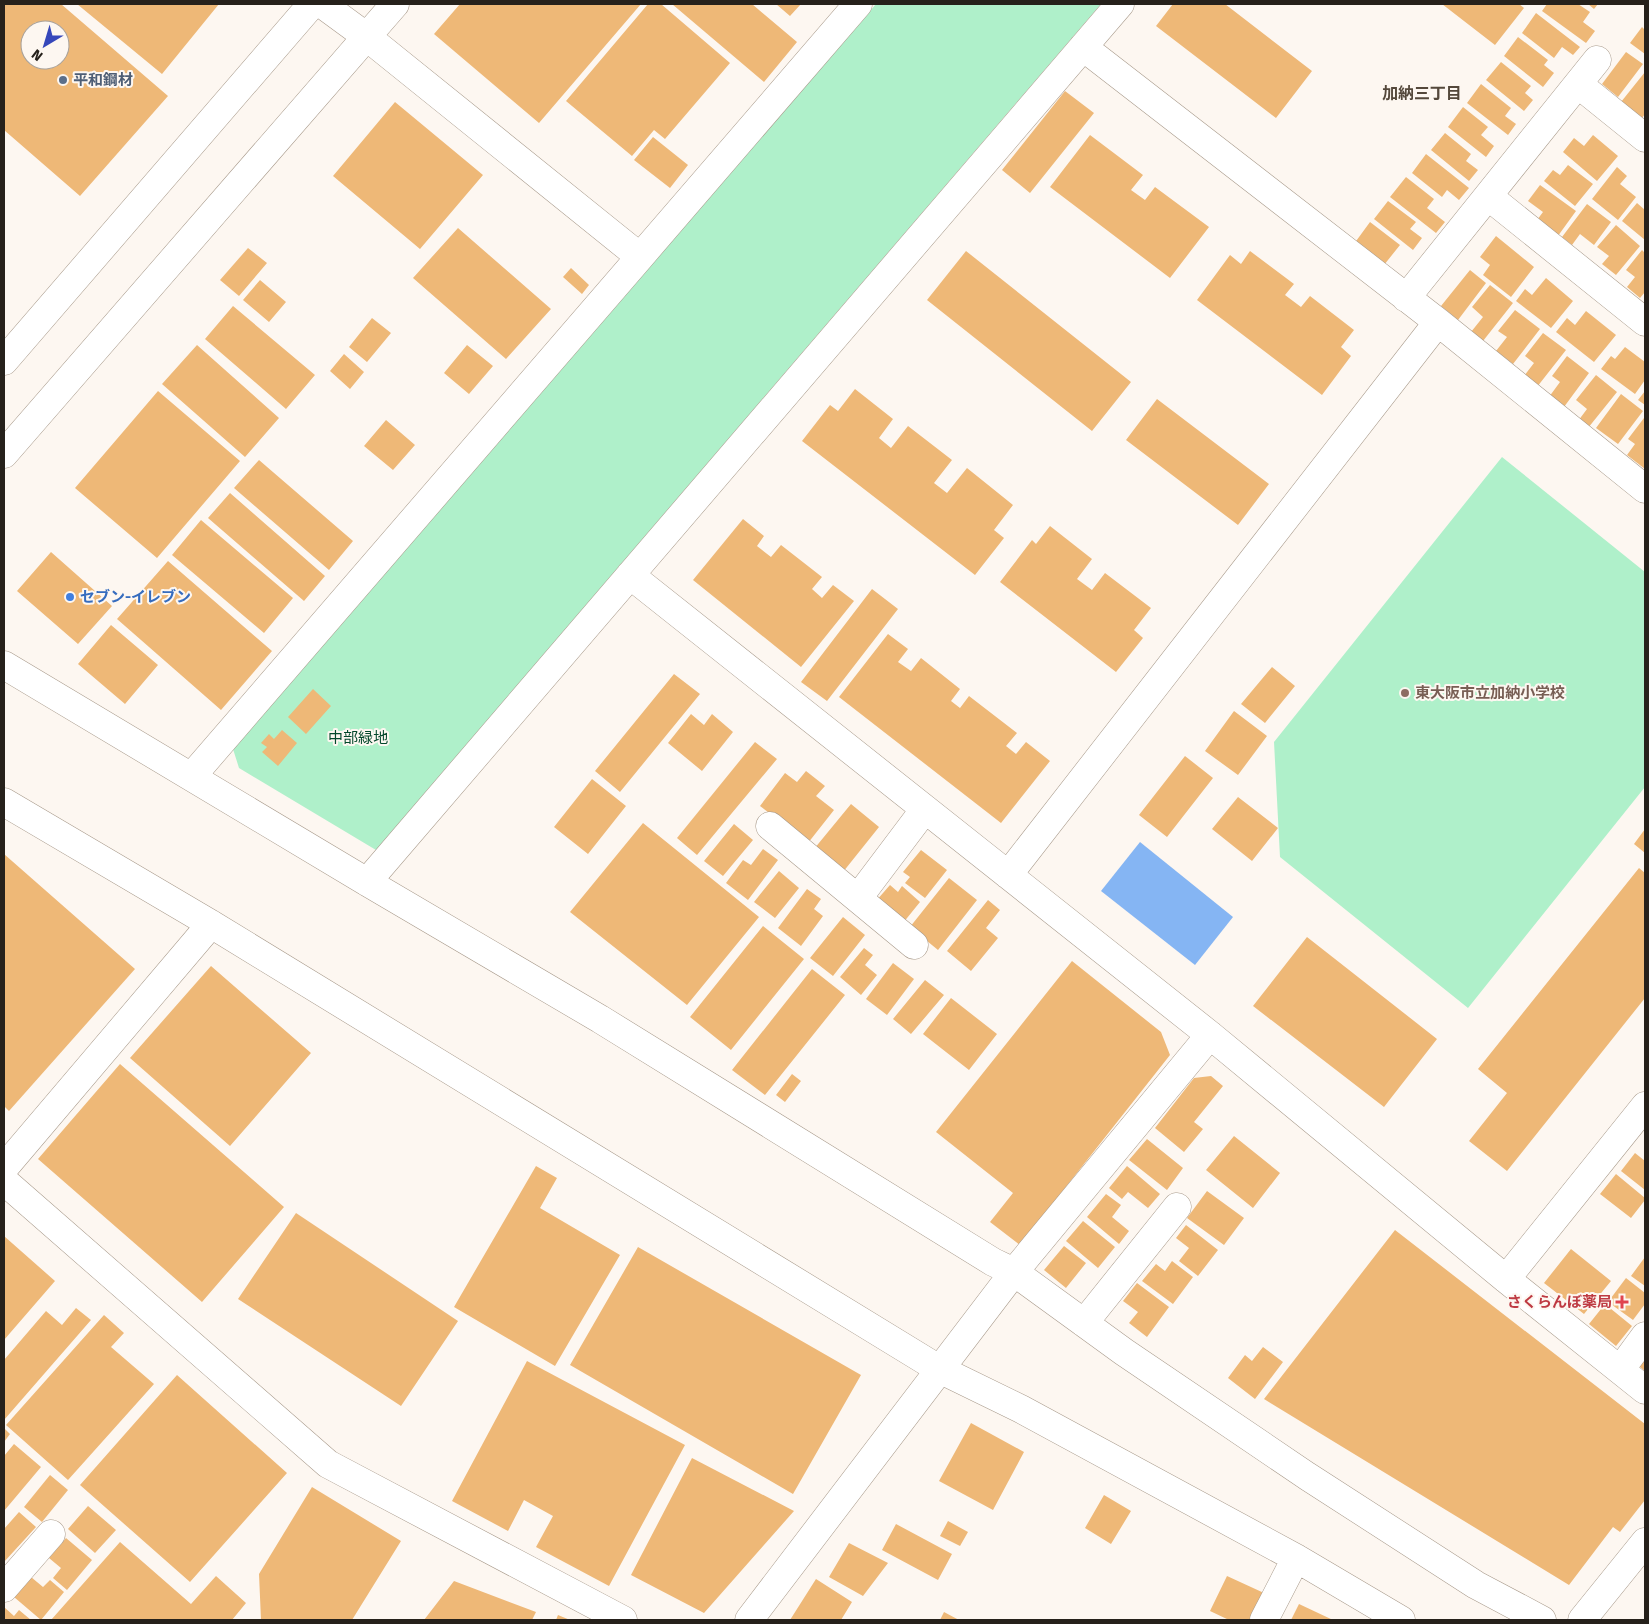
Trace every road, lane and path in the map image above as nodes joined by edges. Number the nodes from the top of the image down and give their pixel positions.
1 (312, 4) edge
2 (322, 4) edge
3 (395, 4) edge
4 (858, 4) edge
5 (1120, 4) edge
6 (367, 37) junction
7 (1083, 47) junction
8 (1597, 60) dead end
9 (1578, 84) junction
10 (1645, 138) edge
11 (1488, 196) junction
12 (640, 257) junction
13 (1406, 298) junction
14 (1438, 322) junction
15 (1645, 322) edge
16 (4, 361) edge
17 (4, 454) edge
18 (1645, 489) edge
19 (630, 575) junction
20 (4, 665) edge
21 (192, 776) junction
22 (4, 802) edge
23 (925, 809) junction
24 (770, 826) dead end
25 (1008, 875) junction
26 (367, 882) junction
27 (858, 898) junction
28 (211, 924) junction
29 (914, 946) dead end
30 (1210, 1035) junction
31 (1645, 1106) edge
32 (4, 1168) edge
33 (4, 1181) edge
34 (1177, 1207) dead end
35 (1014, 1272) junction
36 (1506, 1279) junction
37 (1084, 1323) junction
38 (1645, 1336) edge
39 (939, 1368) junction
40 (1620, 1370) junction
41 (1645, 1390) edge
42 (51, 1534) dead end
43 (1645, 1542) edge
44 (1296, 1558) junction
45 (4, 1588) edge
46 (623, 1620) edge
47 (749, 1620) edge
48 (1264, 1620) edge
49 (1399, 1620) edge
50 (1542, 1620) edge
51 (1582, 1620) edge

1 - 16 street
2 - 6 street
3 - 6 street
4 - 12 street
5 - 7 street
6 - 12 street
6 - 17 street
7 - 13 street
7 - 19 street
8 - 9 street
9 - 10 street
9 - 11 street
11 - 13 street
11 - 15 street
12 - 21 street
13 - 14 street
14 - 18 street
14 - 25 street
19 - 23 street
19 - 26 street
20 - 21 street
21 - 26 street
22 - 28 street
23 - 25 street
23 - 27 street
24 - 27 street
25 - 30 street
26 - 35 street
27 - 29 street
28 - 32 street
28 - 39 street
30 - 35 street
30 - 36 street
31 - 36 street
33 - 46 street
34 - 37 street
35 - 37 street
35 - 39 street
36 - 40 street
37 - 50 street
38 - 40 street
39 - 44 street
39 - 47 street
40 - 41 street
42 - 45 street
43 - 51 street
44 - 48 street
44 - 49 street

